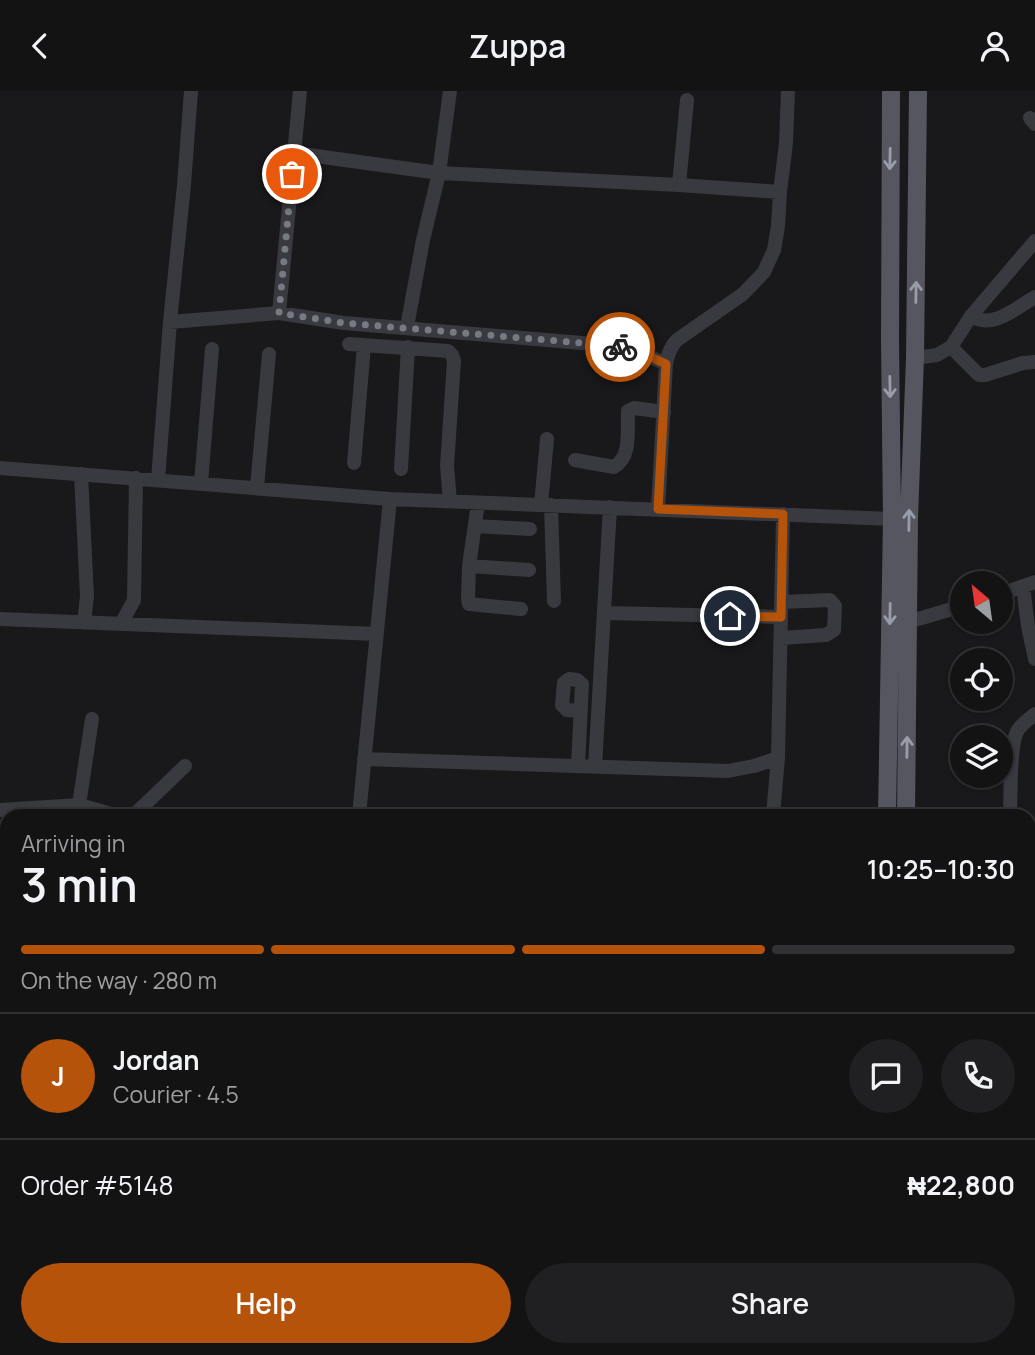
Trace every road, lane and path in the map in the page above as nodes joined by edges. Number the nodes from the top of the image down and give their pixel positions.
1 (191, 91) edge
2 (300, 91) edge
3 (450, 91) edge
4 (788, 91) edge
5 (891, 91) edge
6 (918, 91) edge
7 (687, 100) dead end
8 (294, 153) junction
9 (439, 173) junction
10 (679, 185) junction
11 (780, 193) junction
12 (1035, 241) edge
13 (1035, 297) edge
14 (279, 313) junction
15 (971, 316) junction
16 (170, 322) junction
17 (407, 327) junction
18 (408, 347) junction
19 (951, 347) junction
20 (212, 349) dead end
21 (270, 354) dead end
22 (915, 358) junction
23 (1035, 362) edge
24 (666, 364) junction
25 (664, 412) junction
26 (547, 439) dead end
27 (575, 460) dead end
28 (354, 463) dead end
29 (0, 468) edge
30 (401, 469) dead end
31 (81, 474) junction
32 (136, 478) junction
33 (158, 480) junction
34 (201, 483) junction
35 (257, 487) junction
36 (390, 499) junction
37 (450, 501) junction
38 (478, 503) junction
39 (546, 505) junction
40 (610, 507) junction
41 (658, 509) junction
42 (783, 514) junction
43 (892, 519) junction
44 (475, 526) junction
45 (530, 529) dead end
46 (469, 566) junction
47 (528, 570) dead end
48 (1029, 584) edge
49 (554, 601) dead end
50 (520, 609) dead end
51 (782, 610) junction
52 (950, 610) edge
53 (604, 613) junction
54 (0, 619) edge
55 (908, 622) junction
56 (84, 623) junction
57 (121, 625) junction
58 (377, 634) junction
59 (781, 638) junction
60 (1035, 659) edge
61 (581, 711) dead end
62 (1035, 714) edge
63 (92, 719) dead end
64 (778, 758) junction
65 (364, 759) junction
66 (578, 766) junction
67 (185, 767) dead end
68 (595, 767) junction
69 (79, 806) junction
70 (20, 809) edge
71 (91, 809) edge
72 (140, 809) edge
73 (360, 809) edge
74 (774, 809) edge
75 (887, 809) edge
76 (906, 809) edge
77 (1010, 809) edge

1 - 16 street
2 - 8 street
3 - 9 street
4 - 11 street
5 -> 43 main road
22 -> 6 main road
7 - 10 street
8 - 9 street
8 - 14 street
9 - 10 street
9 - 17 street
10 - 11 street
11 - 24 street
12 - 15 street
13 - 15 street
14 - 16 street
14 - 17 street
15 - 19 street
16 - 33 street
17 - 24 street
18 - 28 street
18 - 30 street
18 - 37 street
19 - 22 street
19 - 23 street
20 - 34 street
21 - 35 street
55 -> 22 main road
24 - 25 street
25 - 27 street
25 - 41 street
26 - 39 street
29 - 31 street
31 - 32 street
31 - 56 street
32 - 33 street
32 - 57 street
33 - 34 street
34 - 35 street
35 - 36 street
36 - 37 street
36 - 58 street
37 - 38 street
38 - 39 street
38 - 44 street
39 - 40 street
39 - 49 street
40 - 41 street
40 - 53 street
41 - 42 street
42 - 43 street
42 - 51 street
43 -> 75 main road
44 - 45 street
44 - 46 street
46 - 47 street
46 - 50 street
48 - 60 street
51 - 53 street
51 - 59 street
51 - 59 street
52 - 55 street
53 - 68 street
54 - 56 street
76 -> 55 main road
56 - 57 street
57 - 58 street
58 - 65 street
59 - 64 street
61 - 66 street
62 - 77 street
63 - 69 street
64 - 68 street
64 - 74 street
65 - 66 street
65 - 73 street
66 - 68 street
67 - 72 street
69 - 70 street
69 - 71 street

